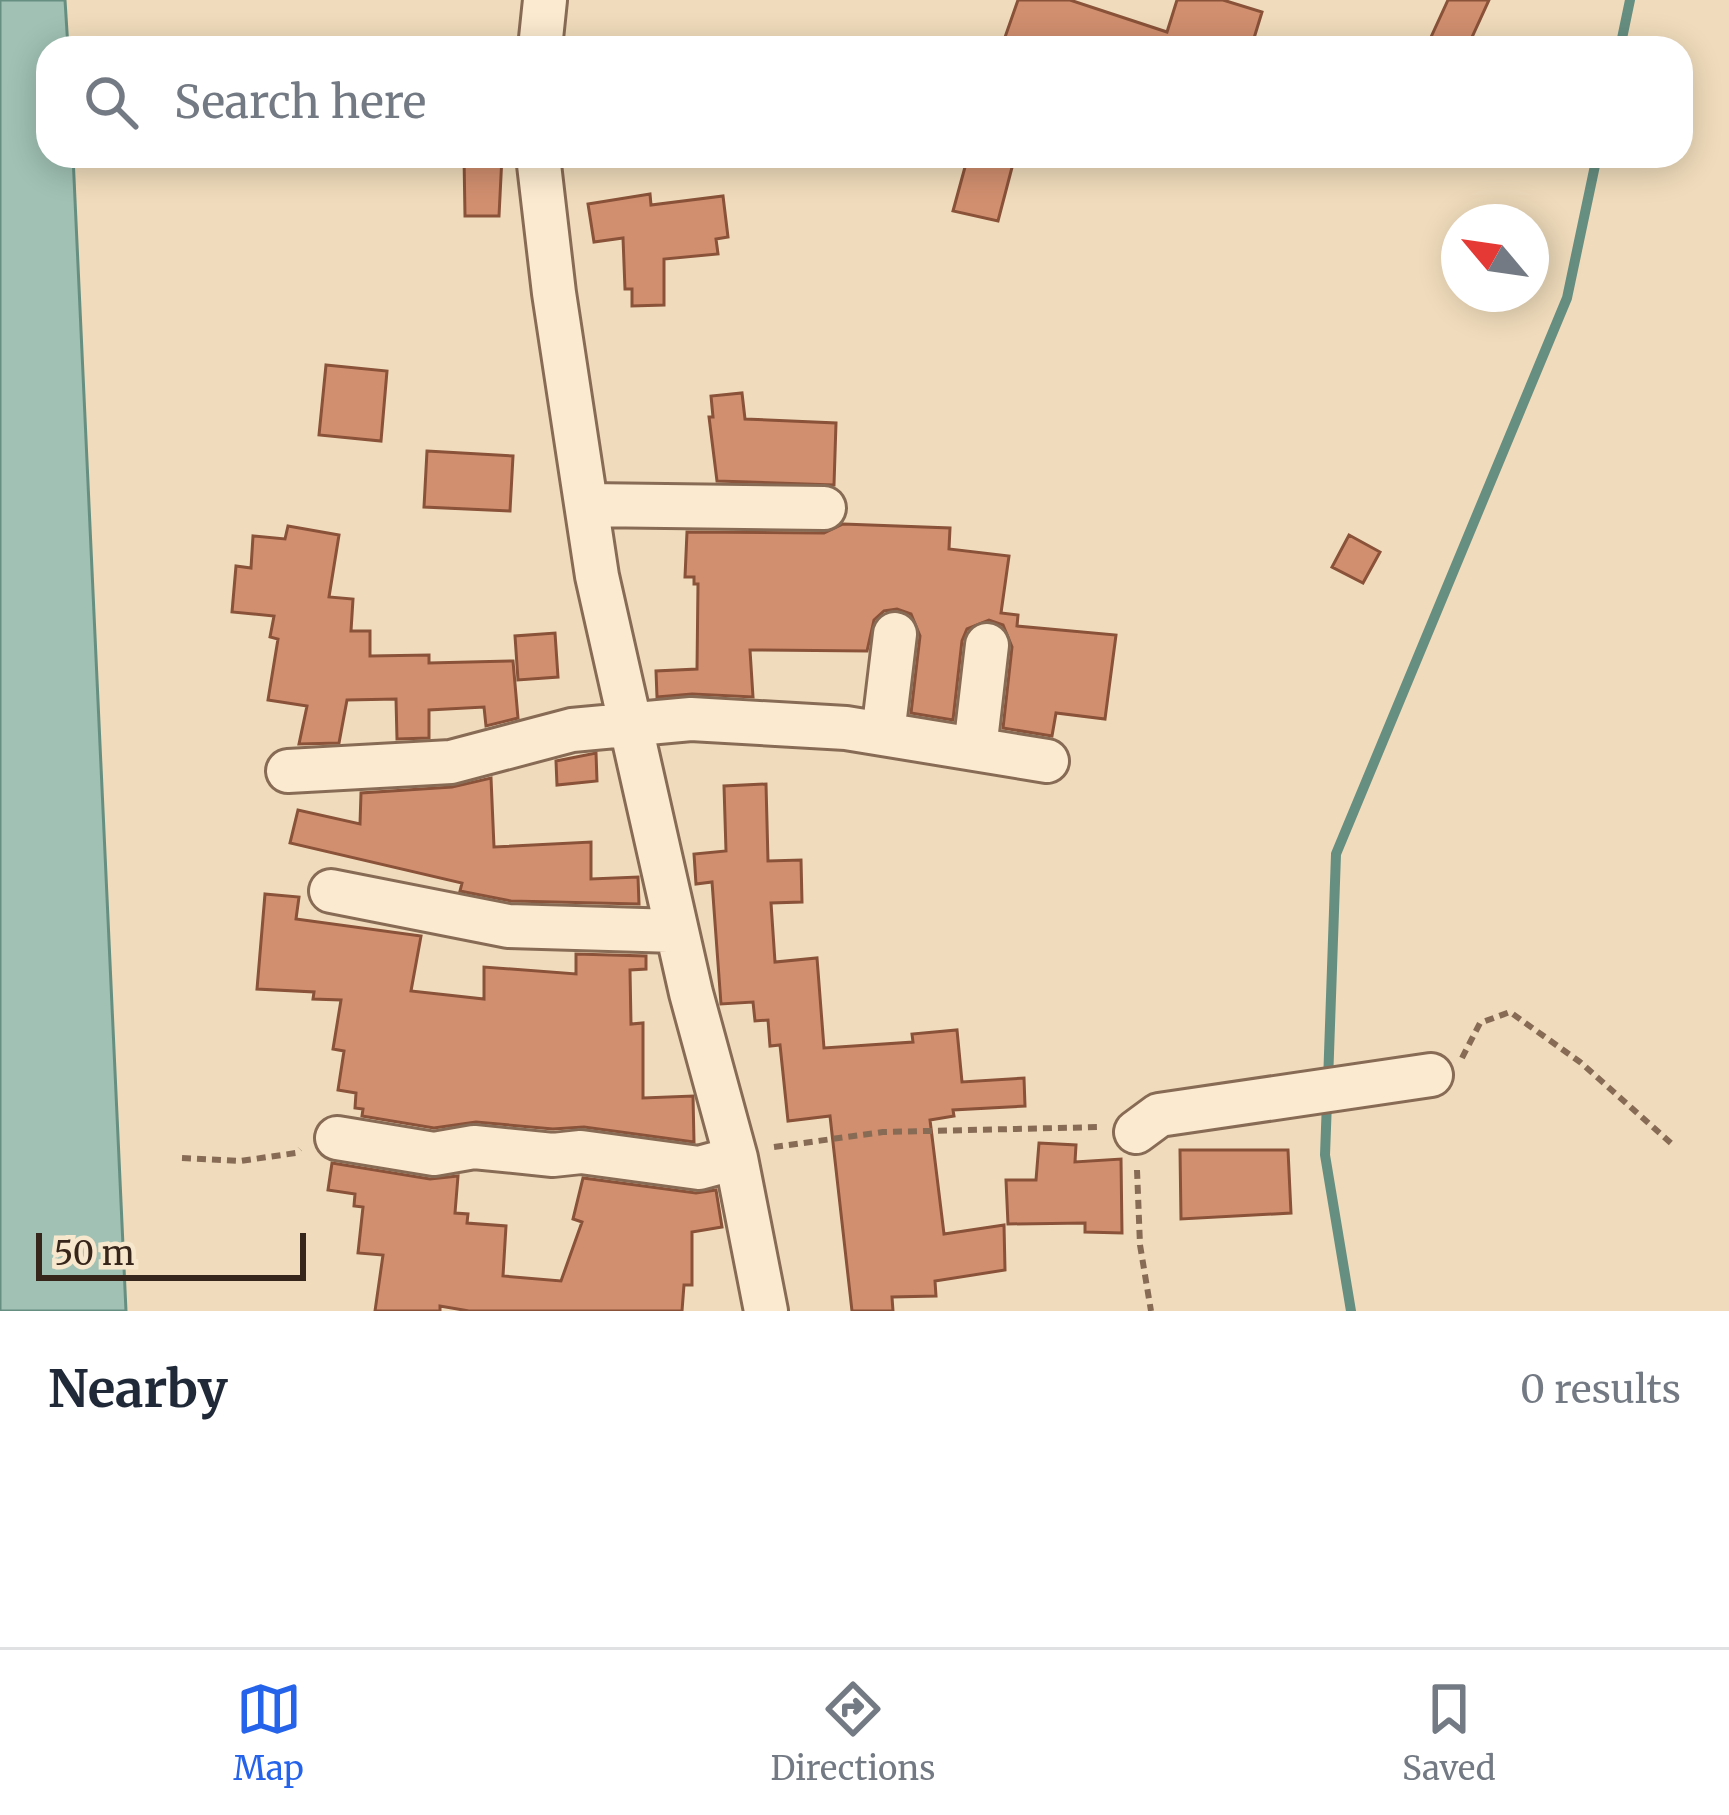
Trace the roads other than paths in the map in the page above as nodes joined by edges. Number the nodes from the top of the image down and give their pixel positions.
1 (545, 0) edge
2 (541, 36) edge
3 (539, 168) edge
4 (587, 505) junction
5 (824, 508) dead end
6 (895, 634) dead end
7 (987, 645) dead end
8 (631, 723) junction
9 (883, 734) junction
10 (975, 748) junction
11 (1047, 761) dead end
12 (288, 771) dead end
13 (331, 891) dead end
14 (676, 931) junction
15 (1431, 1075) road end
16 (1136, 1132) road end
17 (338, 1138) road end
18 (736, 1157) junction
19 (766, 1311) edge

1 - 2 street
3 - 4 street
4 - 5 street
4 - 8 street
6 - 9 street
7 - 10 street
8 - 9 street
8 - 12 street
8 - 14 street
9 - 10 street
10 - 11 street
13 - 14 street
14 - 18 street
15 - 16 street
17 - 18 street
18 - 19 street

